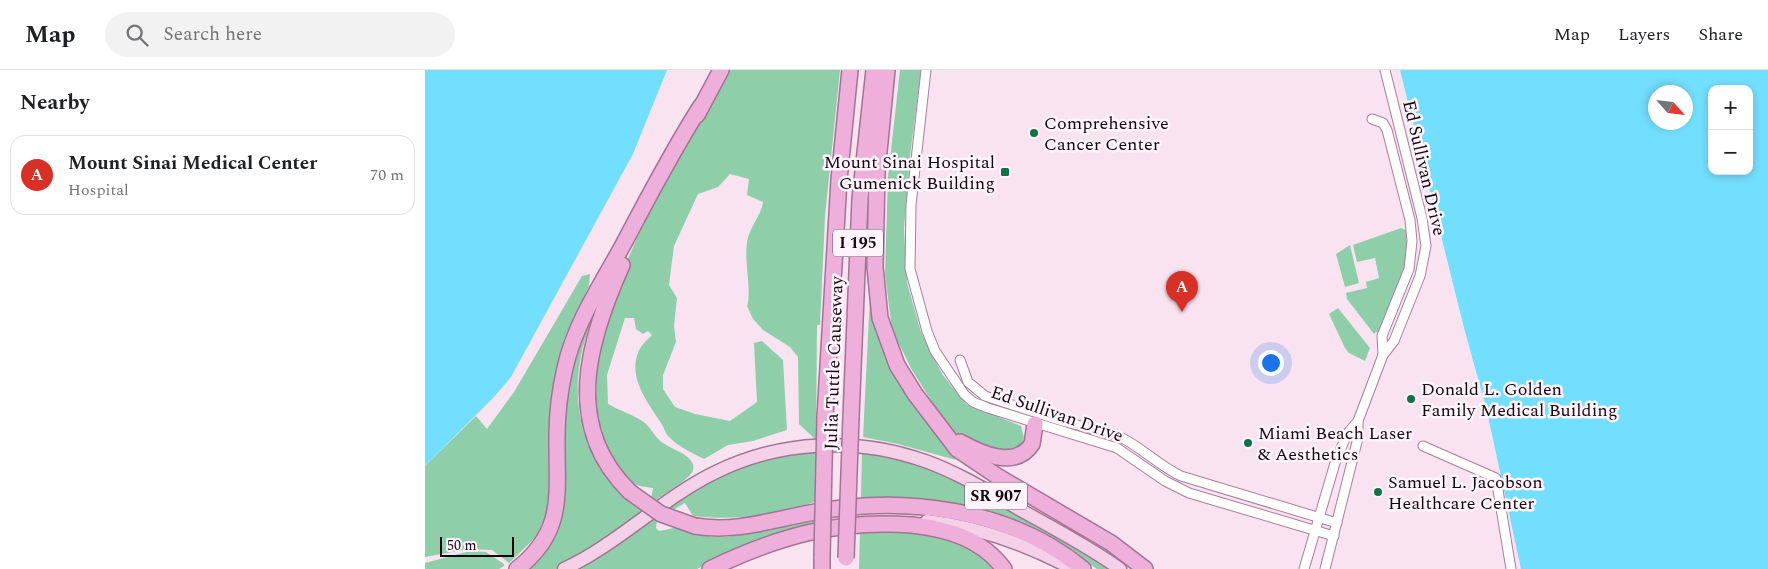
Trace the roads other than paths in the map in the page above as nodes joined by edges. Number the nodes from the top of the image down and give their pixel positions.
1 (721, 70) edge
2 (850, 70) edge
3 (874, 70) edge
4 (887, 70) edge
5 (926, 70) edge
6 (1385, 70) edge
7 (701, 106) junction
8 (1372, 119) dead end
9 (1420, 208) junction
10 (1409, 220) junction
11 (1418, 282) junction
12 (1403, 285) junction
13 (1383, 355) junction
14 (960, 360) dead end
15 (934, 420) junction
16 (1358, 421) junction
17 (1035, 424) junction
18 (1423, 446) dead end
19 (1319, 518) junction
20 (880, 522) junction
21 (1337, 524) junction
22 (1315, 530) junction
23 (1334, 536) junction
24 (822, 563) edge
25 (846, 565) edge
26 (517, 569) edge
27 (563, 569) edge
28 (710, 569) edge
29 (1005, 569) edge
30 (1073, 569) edge
31 (1083, 569) edge
32 (1120, 569) edge
33 (1145, 569) edge
34 (1304, 569) edge
35 (1325, 569) edge
36 (1511, 569) edge

1 - 7 highway
2 - 24 highway, Julia Tuttle Causeway / I 195, bridge
3 - 25 highway, Julia Tuttle Causeway / I 195, bridge
4 - 15 highway
5 - 17 street, Ed Sullivan Drive
6 - 9 street, Ed Sullivan Drive
7 - 26 highway
7 - 31 highway, bridge
8 - 10 street, Ed Sullivan Drive
9 - 10 street
9 - 11 street, Ed Sullivan Drive
10 - 12 street, Ed Sullivan Drive
11 - 12 street
11 - 13 street, Ed Sullivan Drive
12 - 13 street, Ed Sullivan Drive
13 - 16 street, Ed Sullivan Drive
14 - 19 street, Ed Sullivan Drive
15 - 17 highway
15 - 33 highway
16 - 19 street, Ed Sullivan Drive
16 - 21 street, Ed Sullivan Drive
17 - 22 street, Ed Sullivan Drive
18 - 36 street
19 - 21 street, Ed Sullivan Drive
19 - 22 street, Ed Sullivan Drive
20 - 28 highway, SR 907
20 - 29 highway
20 - 30 main road, SR 907
21 - 23 street, Ed Sullivan Drive
22 - 23 street, Ed Sullivan Drive
22 - 34 street, Ed Sullivan Drive
23 - 35 street, Ed Sullivan Drive
27 - 32 main road, SR 907

